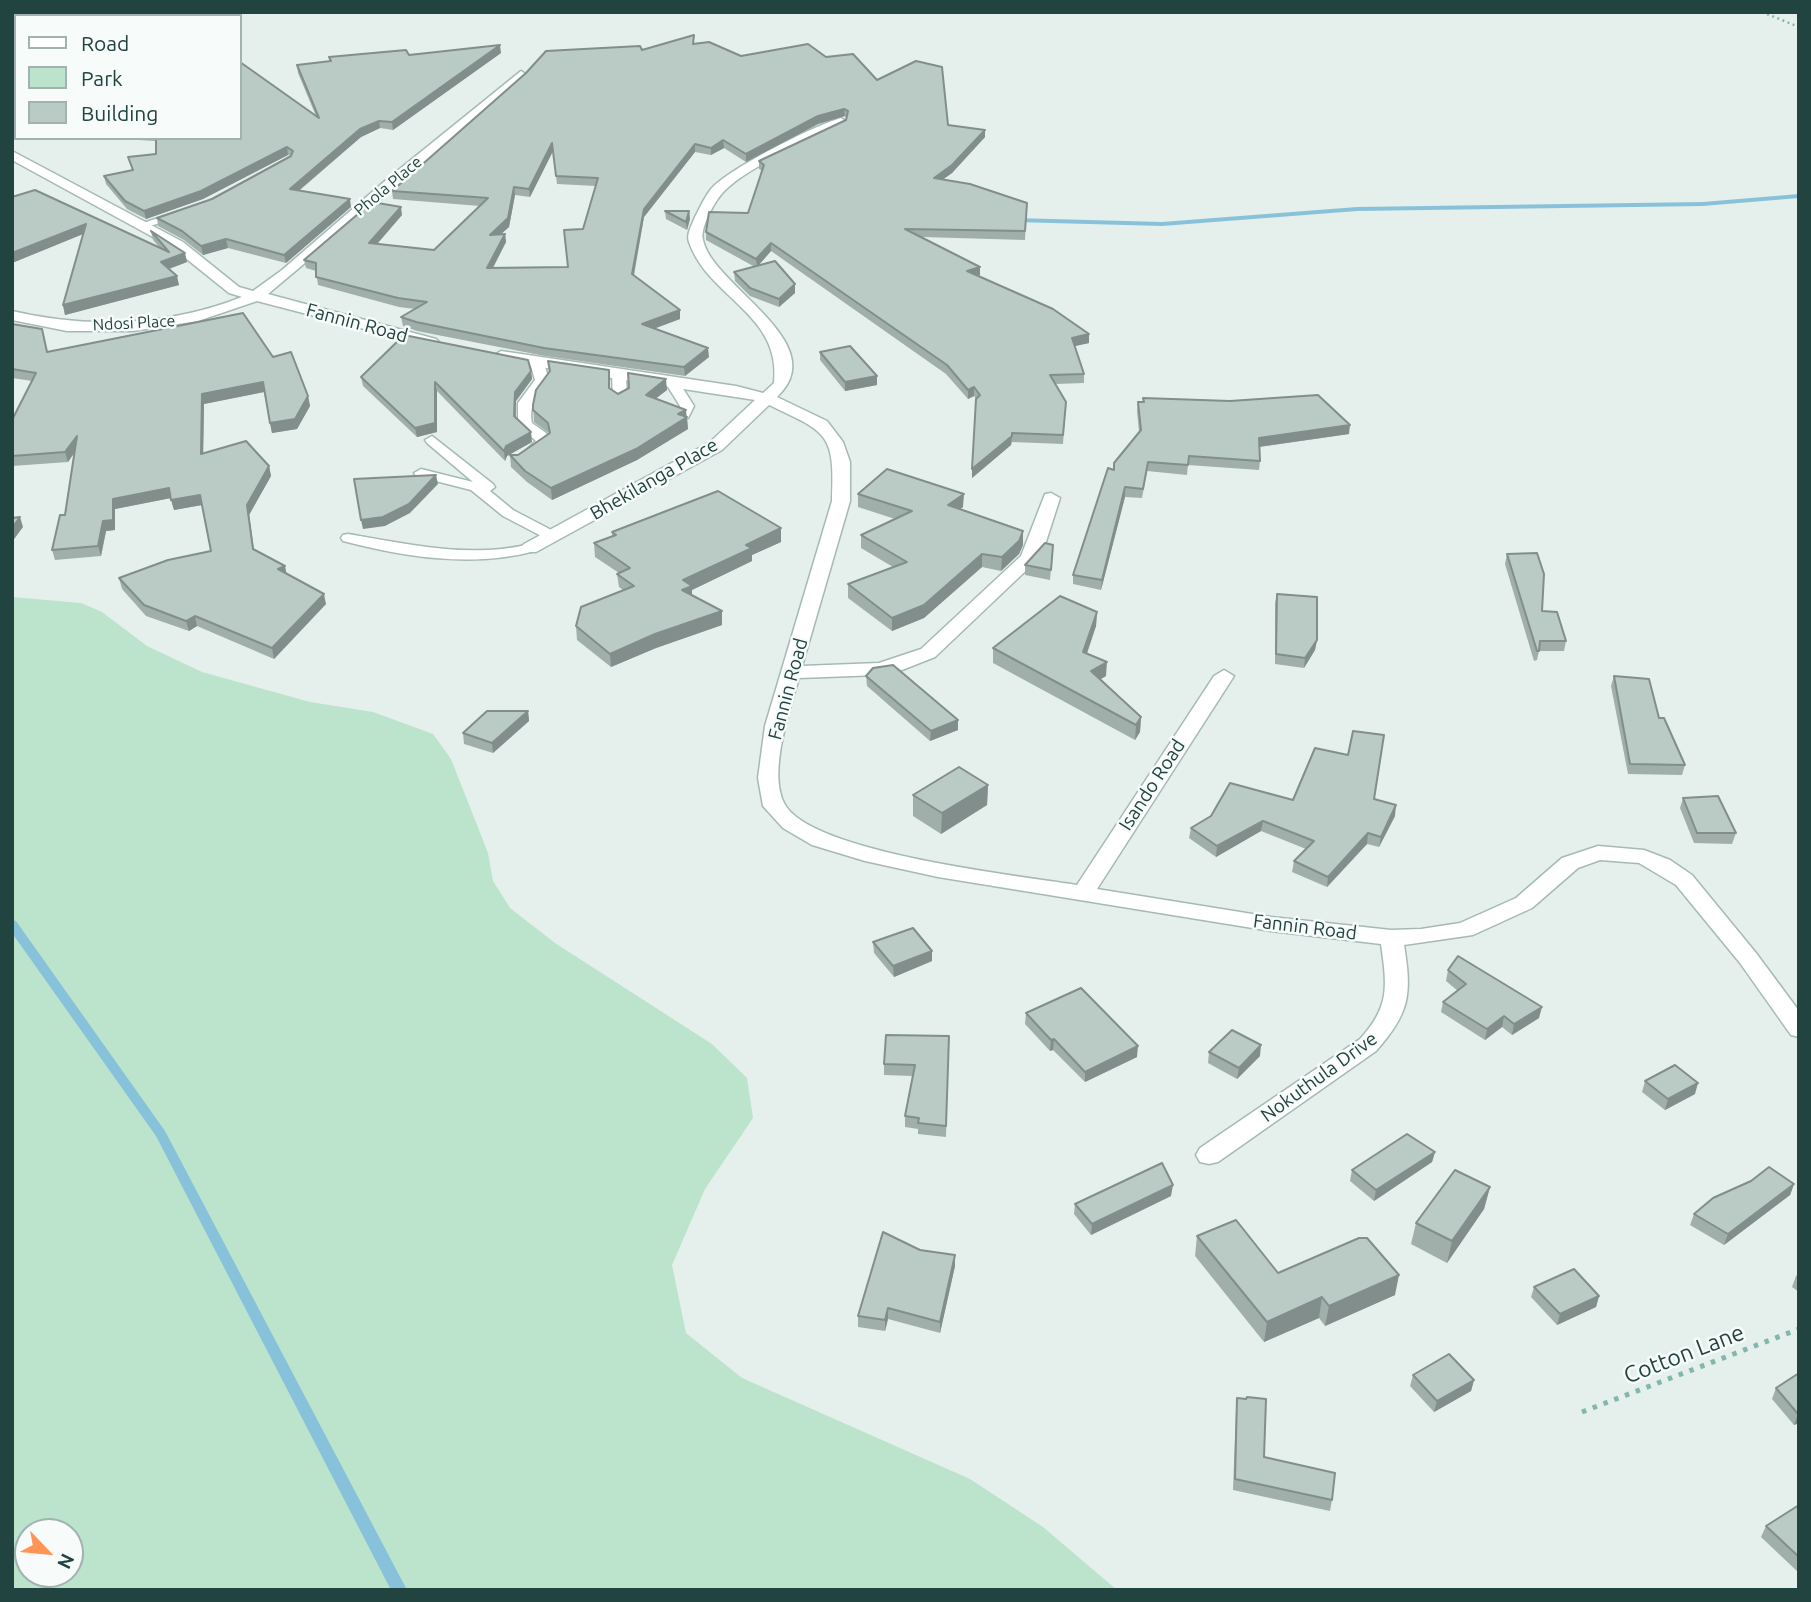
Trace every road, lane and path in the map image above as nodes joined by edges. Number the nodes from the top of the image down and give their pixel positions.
1 (1762, 12) edge
2 (1799, 27) edge
3 (521, 75) edge
4 (841, 122) edge
5 (12, 155) edge
6 (195, 209) edge
7 (143, 225) junction
8 (253, 297) junction
9 (12, 315) edge
10 (447, 345) edge
11 (486, 353) edge
12 (537, 363) junction
13 (619, 375) junction
14 (672, 382) junction
15 (620, 399) edge
16 (769, 399) junction
17 (683, 415) edge
18 (432, 440) dead end
19 (513, 461) edge
20 (421, 473) edge
21 (487, 496) junction
22 (1051, 498) dead end
23 (552, 536) junction
24 (348, 538) dead end
25 (530, 548) joint
26 (792, 672) junction
27 (1224, 676) dead end
28 (1082, 894) junction
29 (1391, 938) junction
30 (1799, 1029) edge
31 (1209, 1155) dead end
32 (1799, 1329) edge
33 (1582, 1412) dead end

1 - 2 path
3 - 8 street, Phola Place
4 - 16 street
5 - 7 street, Fannin Road
6 - 7 lane
7 - 8 street, Fannin Road
8 - 9 street, Ndosi Place
8 - 10 street, Fannin Road
11 - 12 street, Fannin Road
12 - 13 street, Fannin Road
12 - 19 lane
13 - 14 street, Fannin Road
13 - 15 lane
14 - 16 street, Fannin Road
14 - 17 lane
16 - 23 street, Bhekilanga Place
16 - 26 street, Fannin Road
18 - 21 lane
20 - 21 lane
21 - 23 lane
22 - 26 street
23 - 25 street, Bhekilanga Place
24 - 25 lane
26 - 28 street, Fannin Road
27 - 28 street, Isando Road
28 - 29 street, Fannin Road
29 - 30 street, Fannin Road
29 - 31 street, Nokuthula Drive
32 - 33 path, Cotton Lane

